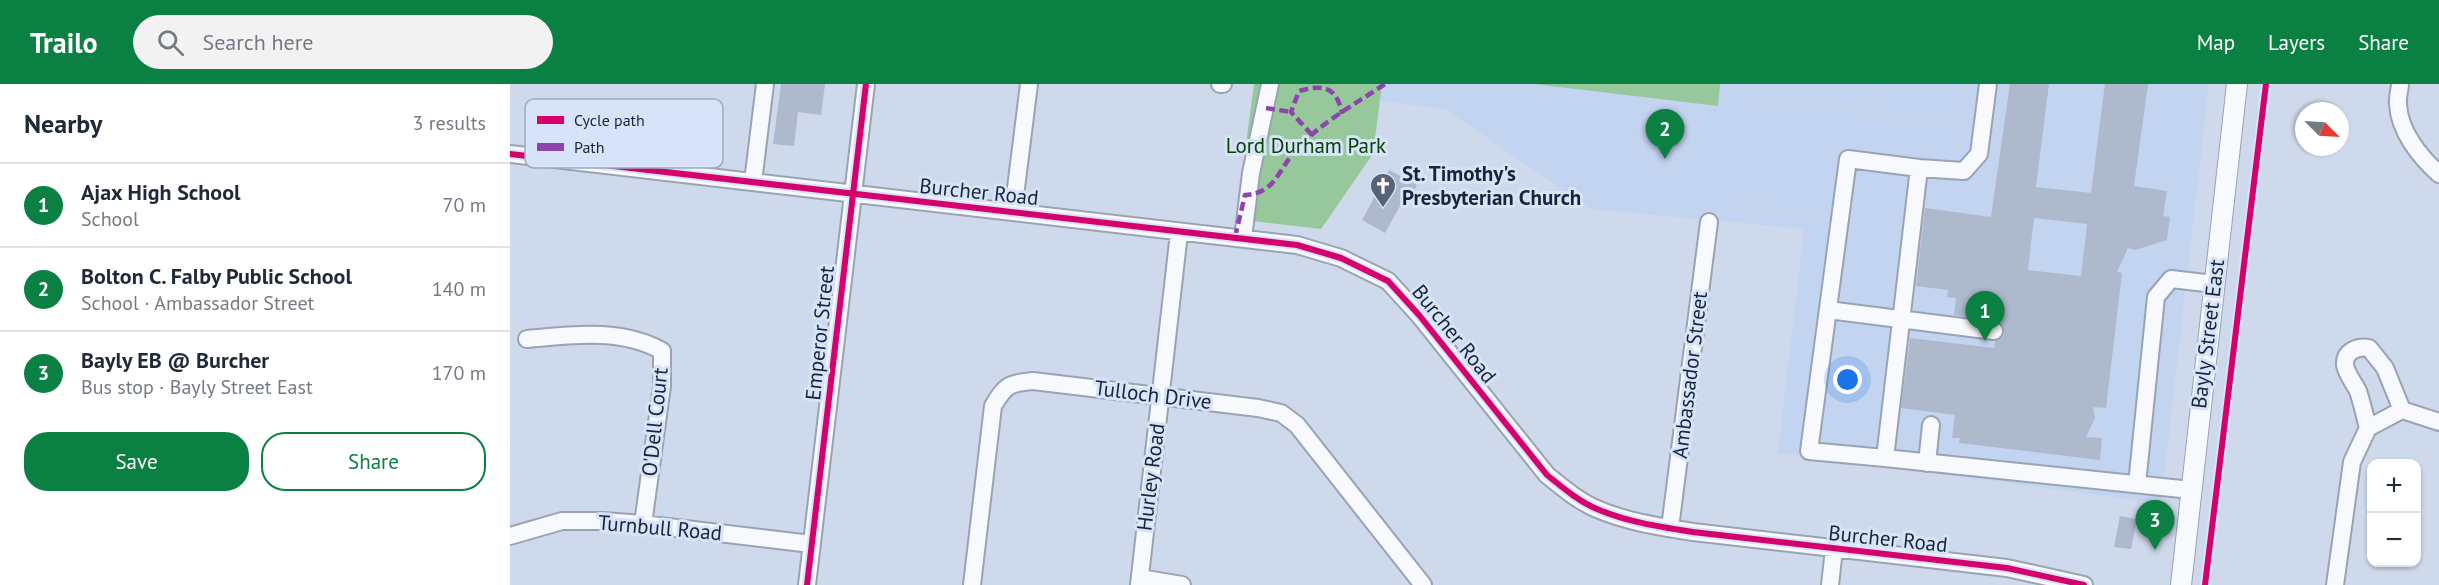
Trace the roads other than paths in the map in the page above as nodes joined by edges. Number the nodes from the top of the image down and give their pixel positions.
1 (765, 84) edge
2 (866, 84) edge
3 (1029, 84) edge
4 (1270, 84) edge
5 (1988, 84) edge
6 (2237, 84) edge
7 (2400, 84) edge
8 (510, 154) edge
9 (525, 156) edge
10 (632, 168) edge
11 (1919, 168) junction
12 (2439, 174) edge
13 (753, 182) junction
14 (853, 194) junction
15 (1013, 212) junction
16 (1709, 222) road end
17 (1179, 232) junction
18 (1243, 238) junction
19 (2214, 284) junction
20 (1828, 310) junction
21 (1901, 319) junction
22 (1994, 331) dead end
23 (527, 339) dead end
24 (1161, 396) junction
25 (2402, 410) junction
26 (2439, 422) edge
27 (1931, 425) dead end
28 (2368, 428) junction
29 (1885, 459) junction
30 (1927, 463) junction
31 (2137, 484) junction
32 (2191, 490) junction
33 (643, 524) junction
34 (1670, 528) junction
35 (510, 536) edge
36 (812, 544) junction
37 (1834, 549) junction
38 (1139, 582) edge
39 (807, 585) edge
40 (972, 585) edge
41 (1182, 585) edge
42 (1423, 585) edge
43 (1830, 585) edge
44 (2084, 585) edge
45 (2181, 585) edge
46 (2335, 585) edge

1 - 13 street
2 - 14 street, Emperor Street
3 - 15 street
4 - 18 street
5 - 11 street
6 - 19 main road, Bayly Street East
7 - 12 street
8 - 9 street, Burcher Road
10 - 13 street, Burcher Road
11 - 20 street
11 - 21 street
13 - 14 street, Burcher Road
14 - 15 street, Burcher Road
14 - 36 street, Emperor Street
15 - 17 street, Burcher Road
16 - 34 street, Ambassador Street
17 - 18 street, Burcher Road
17 - 24 street, Hurley Road
18 - 34 street, Burcher Road
19 - 31 street
19 - 32 main road, Bayly Street East
20 - 21 street
20 - 29 street
21 - 22 street
21 - 29 street
23 - 33 street, O'Dell Court
24 - 38 street, Hurley Road
24 - 40 street, Tulloch Drive
24 - 42 street, Tulloch Drive
25 - 26 street
25 - 28 street
25 - 28 street
27 - 30 street
28 - 46 street
29 - 30 street
30 - 31 street
31 - 32 street
32 - 45 main road, Bayly Street East
33 - 35 street, Turnbull Road
33 - 36 street, Turnbull Road
34 - 37 street, Burcher Road
36 - 39 street, Emperor Street
37 - 43 street
37 - 44 street, Burcher Road
38 - 41 street, Hurley Road

